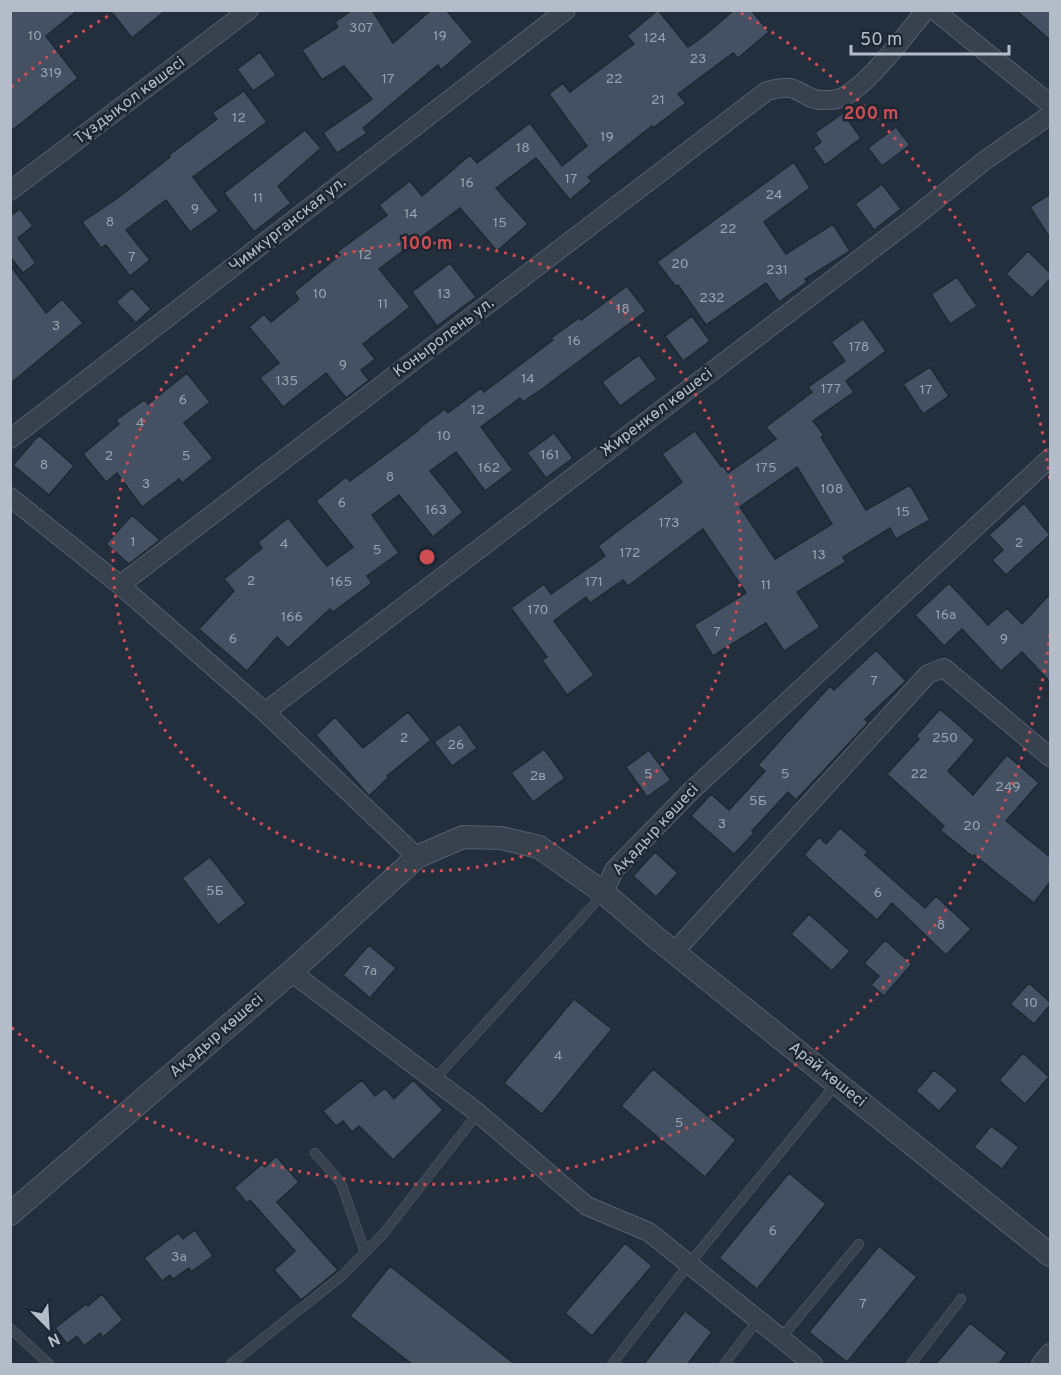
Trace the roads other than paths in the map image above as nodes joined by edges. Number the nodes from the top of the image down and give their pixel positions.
1 (249, 10) edge
2 (566, 10) edge
3 (926, 10) edge
4 (934, 10) edge
5 (1050, 104) edge
6 (1050, 115) edge
7 (10, 191) edge
8 (10, 439) edge
9 (1047, 469) edge
10 (10, 497) edge
11 (120, 585) junction
12 (265, 712) junction
13 (1050, 757) edge
14 (417, 857) junction
15 (604, 893) junction
16 (674, 952) junction
17 (291, 972) junction
18 (434, 1080) junction
19 (837, 1083) junction
20 (478, 1113) junction
21 (315, 1153) dead end
22 (10, 1214) edge
23 (859, 1244) dead end
24 (366, 1252) junction
25 (1050, 1255) edge
26 (689, 1264) junction
27 (961, 1299) dead end
28 (758, 1320) junction
29 (10, 1328) edge
30 (781, 1338) junction
31 (1050, 1353) edge
32 (49, 1365) edge
33 (231, 1365) edge
34 (612, 1365) edge
35 (724, 1365) edge
36 (813, 1365) edge
37 (911, 1365) edge
38 (1041, 1365) edge

1 - 7 street, Тұздықол көшесі
2 - 8 street, Чимкурганская ул.
3 - 11 street, Коныролень ул.
4 - 5 street
6 - 12 street, Жиренкөл көшесі
9 - 15 street, Ақадыр көшесі
10 - 11 street
11 - 12 street
12 - 14 street
13 - 16 street
14 - 15 street, Ақадыр көшесі
14 - 17 street, Ақадыр көшесі
15 - 16 street, Арай көшесі
15 - 18 lane
16 - 19 street, Арай көшесі
17 - 18 street
17 - 22 street, Ақадыр көшесі
18 - 20 street
19 - 25 street, Арай көшесі
19 - 26 lane
20 - 24 lane
20 - 26 street
21 - 24 lane
23 - 30 lane
24 - 33 lane
26 - 28 street
26 - 34 lane
27 - 37 lane
28 - 30 street
28 - 35 lane
29 - 32 lane
30 - 36 street
31 - 38 street

